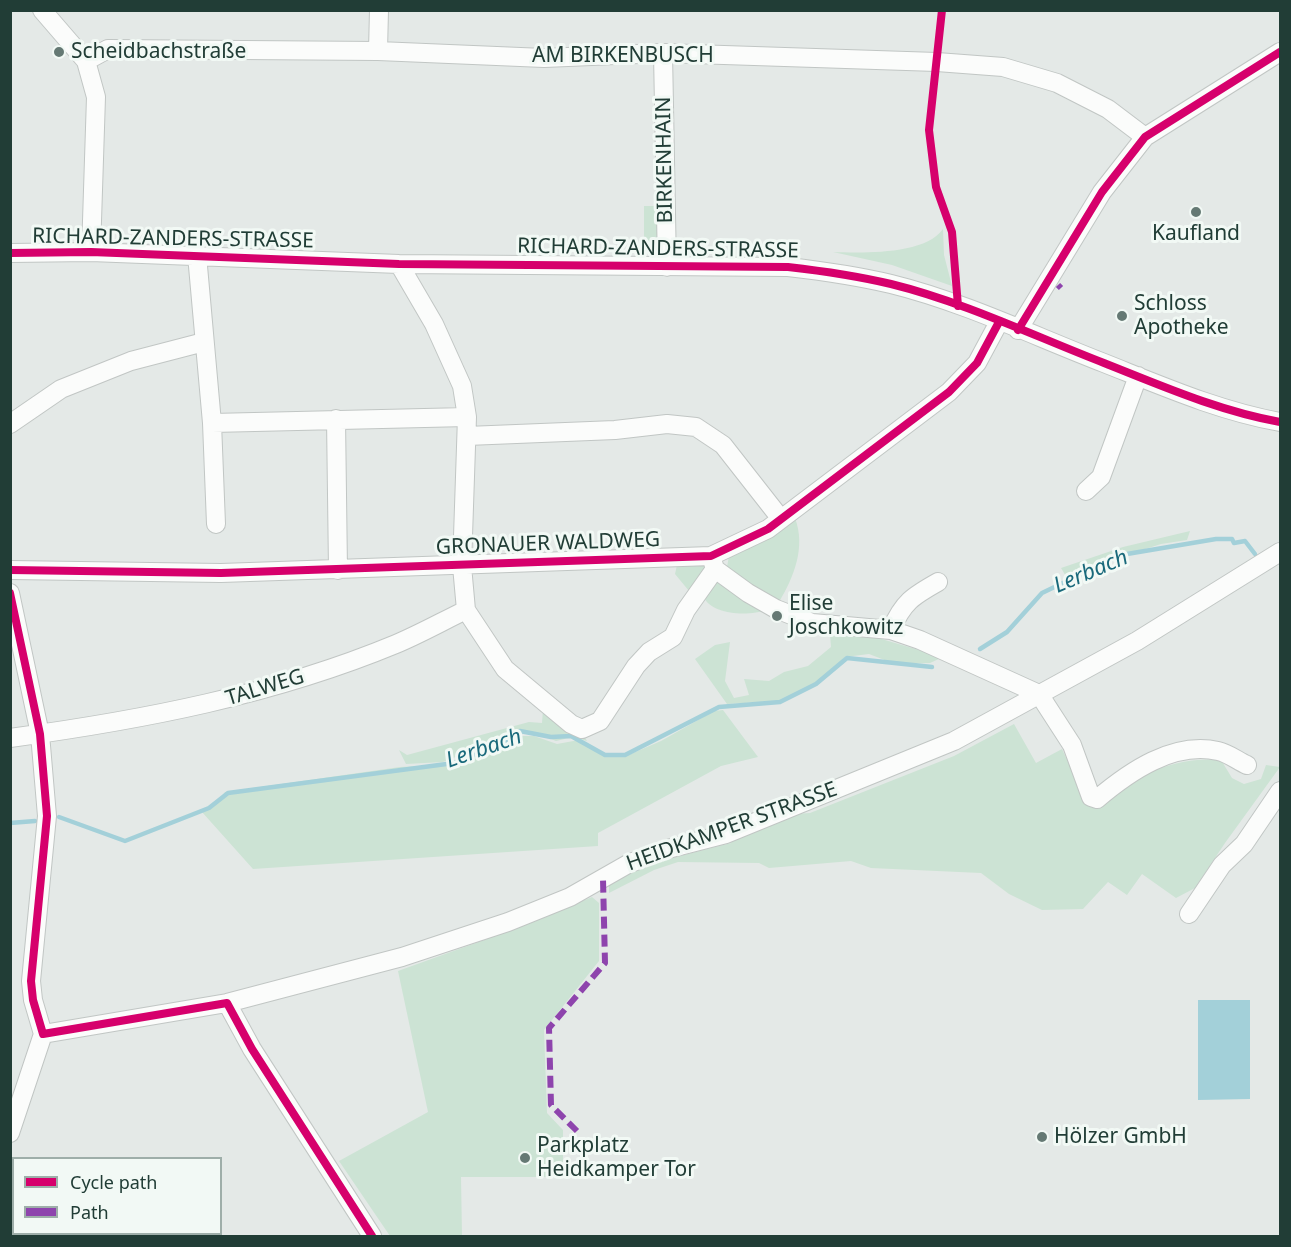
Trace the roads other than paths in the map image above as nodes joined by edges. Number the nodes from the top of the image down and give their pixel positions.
1 (42, 10) edge
2 (379, 10) edge
3 (378, 51) junction
4 (1281, 52) edge
5 (663, 53) junction
6 (86, 61) junction
7 (1144, 137) junction
8 (91, 252) junction
9 (10, 253) edge
10 (197, 255) junction
11 (399, 264) junction
12 (667, 267) junction
13 (999, 322) junction
14 (1018, 330) junction
15 (204, 342) junction
16 (1138, 376) junction
17 (336, 419) junction
18 (1281, 422) edge
19 (212, 423) junction
20 (10, 424) edge
21 (467, 427) junction
22 (1086, 491) dead end
23 (781, 519) junction
24 (216, 524) dead end
25 (1281, 552) edge
26 (713, 563) junction
27 (462, 566) junction
28 (10, 570) edge
29 (338, 570) junction
30 (938, 582) dead end
31 (10, 593) edge
32 (466, 610) junction
33 (891, 630) junction
34 (1039, 694) junction
35 (40, 734) junction
36 (10, 738) edge
37 (1247, 765) dead end
38 (1281, 791) edge
39 (1189, 914) dead end
40 (226, 1003) junction
41 (43, 1034) junction
42 (10, 1133) edge
43 (372, 1236) edge

1 - 6 street
2 - 3 street
3 - 5 street, AM BIRKENBUSCH
3 - 6 street, AM BIRKENBUSCH
4 - 7 street
5 - 7 street, AM BIRKENBUSCH
5 - 12 street, BIRKENHAIN
6 - 8 street
7 - 14 street
8 - 9 street, RICHARD-ZANDERS-STRASSE
8 - 10 street, RICHARD-ZANDERS-STRASSE
10 - 11 street, RICHARD-ZANDERS-STRASSE
10 - 15 street
11 - 12 street, RICHARD-ZANDERS-STRASSE
11 - 21 street
12 - 13 street, RICHARD-ZANDERS-STRASSE
13 - 14 street, RICHARD-ZANDERS-STRASSE
13 - 23 street, GRONAUER WALDWEG
14 - 16 street, RICHARD-ZANDERS-STRASSE
15 - 19 street
15 - 20 street
16 - 18 street, RICHARD-ZANDERS-STRASSE
16 - 22 street
17 - 19 street
17 - 21 street
17 - 29 street
19 - 24 street
21 - 23 street
21 - 27 street
23 - 26 street, GRONAUER WALDWEG
25 - 34 street, HEIDKAMPER STRASSE
26 - 27 street, GRONAUER WALDWEG
26 - 32 street
26 - 33 street
27 - 29 street, GRONAUER WALDWEG
27 - 32 street
28 - 29 street, GRONAUER WALDWEG
30 - 33 street
31 - 35 street
32 - 35 street, TALWEG
33 - 34 street
34 - 37 street
34 - 40 street, HEIDKAMPER STRASSE
35 - 36 street, TALWEG
35 - 41 street
38 - 39 street
40 - 41 street, HEIDKAMPER STRASSE
40 - 43 street
41 - 42 street

